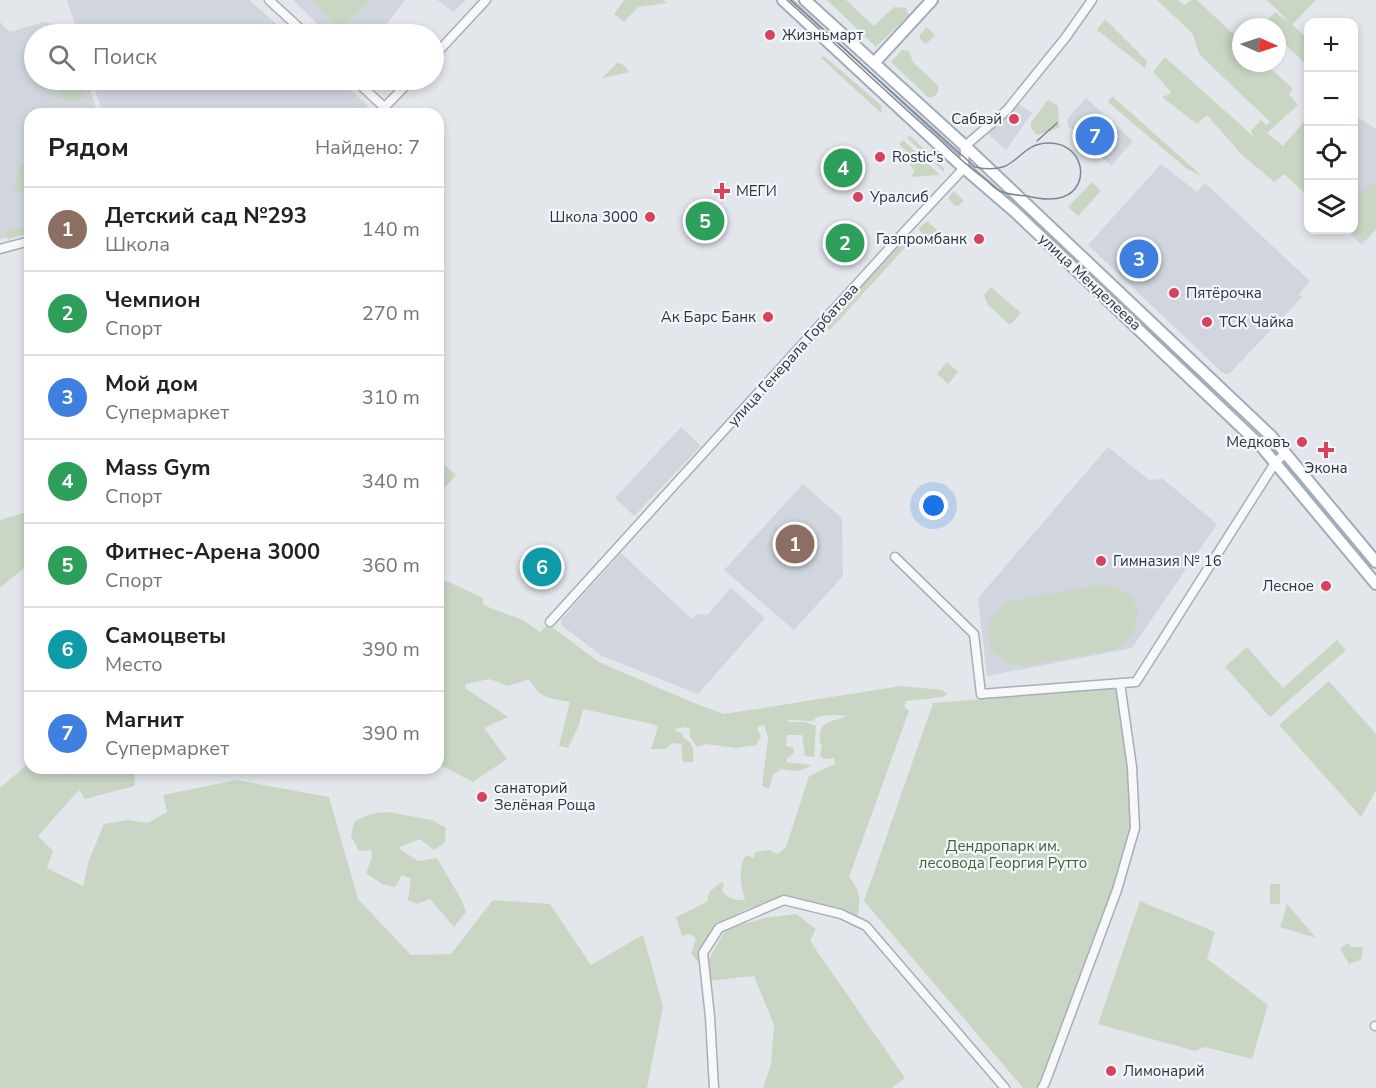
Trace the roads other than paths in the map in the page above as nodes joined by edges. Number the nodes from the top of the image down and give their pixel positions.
1 (269, 0) edge
2 (486, 0) edge
3 (783, 0) edge
4 (805, 0) edge
5 (932, 0) edge
6 (1092, 0) edge
7 (295, 24) edge
8 (444, 45) edge
9 (875, 62) junction
10 (363, 90) edge
11 (401, 90) edge
12 (378, 108) edge
13 (384, 108) edge
14 (965, 146) junction
15 (964, 168) junction
16 (24, 243) edge
17 (0, 249) edge
18 (1285, 453) junction
19 (1275, 463) junction
20 (895, 557) dead end
21 (1376, 562) edge
22 (1376, 584) edge
23 (550, 622) dead end
24 (1120, 683) junction
25 (714, 1088) edge
26 (1005, 1088) edge
27 (1042, 1088) edge

1 - 7 street
2 - 8 street
3 - 15 main road, улица Менделеева
4 - 9 main road, улица Менделеева
5 - 9 main road
6 - 14 street
9 - 14 main road, улица Менделеева
10 - 12 street
11 - 13 street
14 - 15 street
14 - 18 main road, улица Менделеева
15 - 19 main road, улица Менделеева
15 - 23 street, улица Генерала Горбатова
16 - 17 street
18 - 19 street
18 - 21 main road, улица Менделеева
19 - 22 main road, улица Менделеева
19 - 24 street
20 - 24 street
24 - 27 street
25 - 26 street

